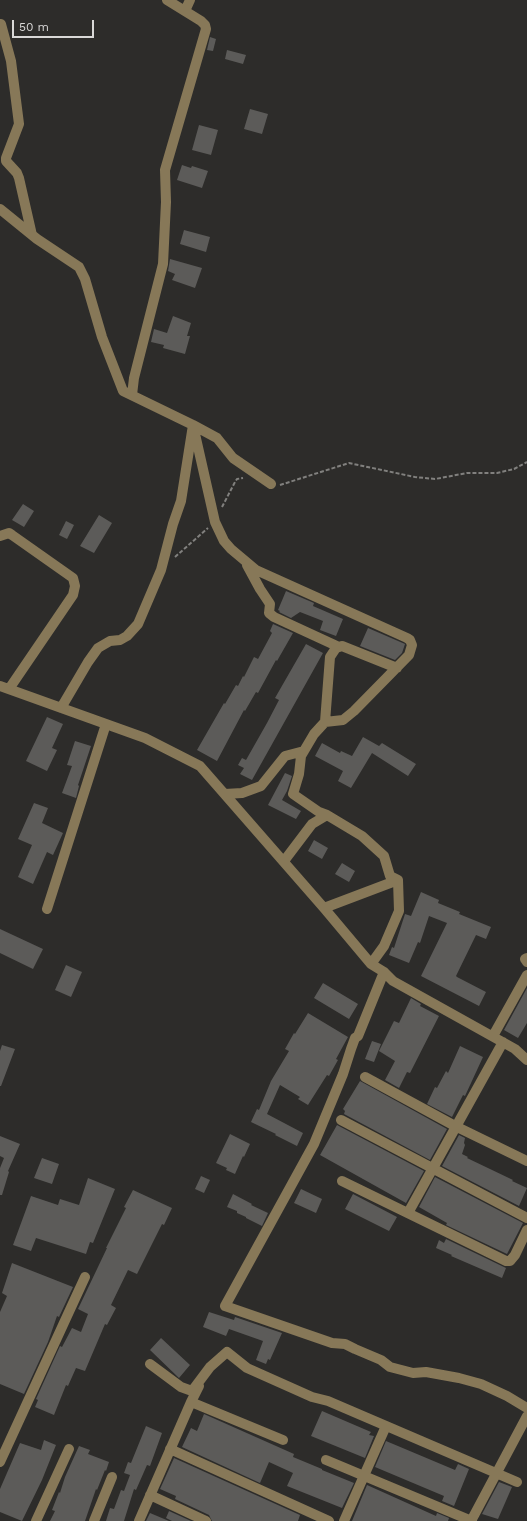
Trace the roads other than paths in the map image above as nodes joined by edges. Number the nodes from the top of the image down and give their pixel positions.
1 (167, 0) edge
2 (190, 0) edge
3 (185, 11) junction
4 (1, 24) edge
5 (0, 209) edge
6 (32, 235) junction
7 (132, 395) junction
8 (193, 425) junction
9 (271, 484) road end
10 (0, 536) edge
11 (246, 562) junction
12 (339, 647) junction
13 (397, 668) junction
14 (4, 688) edge
15 (61, 708) junction
16 (325, 722) junction
17 (106, 724) junction
18 (304, 751) junction
19 (225, 794) junction
20 (327, 815) junction
21 (284, 862) junction
22 (398, 880) junction
23 (324, 908) junction
24 (48, 909) dead end
25 (527, 958) edge
26 (527, 962) edge
27 (371, 964) junction
28 (384, 972) junction
29 (527, 975) edge
30 (493, 1036) junction
31 (503, 1042) junction
32 (527, 1060) edge
33 (365, 1077) dead end
34 (341, 1120) dead end
35 (455, 1126) junction
36 (527, 1161) edge
37 (433, 1169) junction
38 (342, 1181) dead end
39 (408, 1213) junction
40 (527, 1218) edge
41 (527, 1230) edge
42 (85, 1277) dead end
43 (150, 1364) dead end
44 (210, 1367) junction
45 (191, 1402) junction
46 (527, 1408) edge
47 (527, 1416) edge
48 (386, 1426) junction
49 (283, 1440) dead end
50 (69, 1449) dead end
51 (3, 1450) edge
52 (170, 1450) junction
53 (326, 1460) dead end
54 (0, 1462) edge
55 (496, 1473) junction
56 (363, 1476) junction
57 (112, 1477) dead end
58 (517, 1482) dead end
59 (150, 1495) junction
60 (36, 1521) edge
61 (94, 1521) edge
62 (139, 1521) edge
63 (206, 1521) edge
64 (329, 1521) edge
65 (344, 1521) edge
66 (472, 1521) edge

1 - 3 street
2 - 3 street
3 - 7 street
4 - 6 street
5 - 6 street
6 - 7 street
7 - 8 street
8 - 9 street
8 - 11 street
8 - 15 street
10 - 14 street
11 - 12 street
11 - 13 street
12 - 13 street
12 - 16 street
13 - 16 street
14 - 15 street
15 - 17 street
16 - 18 street
17 - 19 street
17 - 24 street
18 - 19 street
18 - 20 street
19 - 21 street
20 - 21 street
20 - 22 street
21 - 23 street
22 - 23 street
22 - 27 street
23 - 27 street
25 - 26 street
27 - 28 street
28 - 30 street
28 - 46 street
29 - 30 street
30 - 31 street
31 - 32 street
31 - 35 street
33 - 35 street
34 - 37 street
35 - 36 street
35 - 37 street
37 - 39 street
37 - 40 street
38 - 39 street
39 - 41 street
42 - 51 street
43 - 44 street
44 - 45 street
44 - 48 street
45 - 49 street
45 - 52 street
47 - 55 street
48 - 55 street
48 - 56 street
50 - 60 street
51 - 54 street
52 - 59 street
52 - 64 street
53 - 56 street
55 - 58 street
55 - 66 street
56 - 65 street
56 - 66 street
57 - 61 street
59 - 62 street
59 - 63 street

